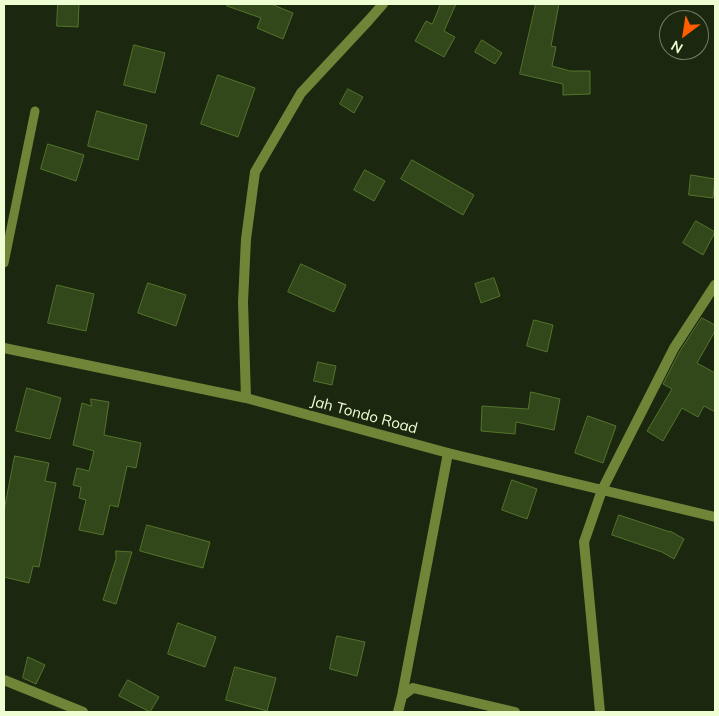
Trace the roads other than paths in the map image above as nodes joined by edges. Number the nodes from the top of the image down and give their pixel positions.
1 (383, 4) edge
2 (35, 111) dead end
3 (4, 263) edge
4 (715, 285) edge
5 (4, 348) edge
6 (246, 398) junction
7 (448, 453) junction
8 (602, 490) junction
9 (715, 517) edge
10 (4, 680) edge
11 (402, 696) junction
12 (82, 712) edge
13 (398, 712) edge
14 (515, 712) edge
15 (600, 712) edge

1 - 6 street
2 - 3 lane
4 - 8 street
5 - 6 street, Jah Tondo Road
6 - 7 street, Jah Tondo Road
7 - 8 street, Jah Tondo Road
7 - 11 street
8 - 9 street, Jah Tondo Road
8 - 15 street
10 - 12 street
11 - 13 street
11 - 14 street

